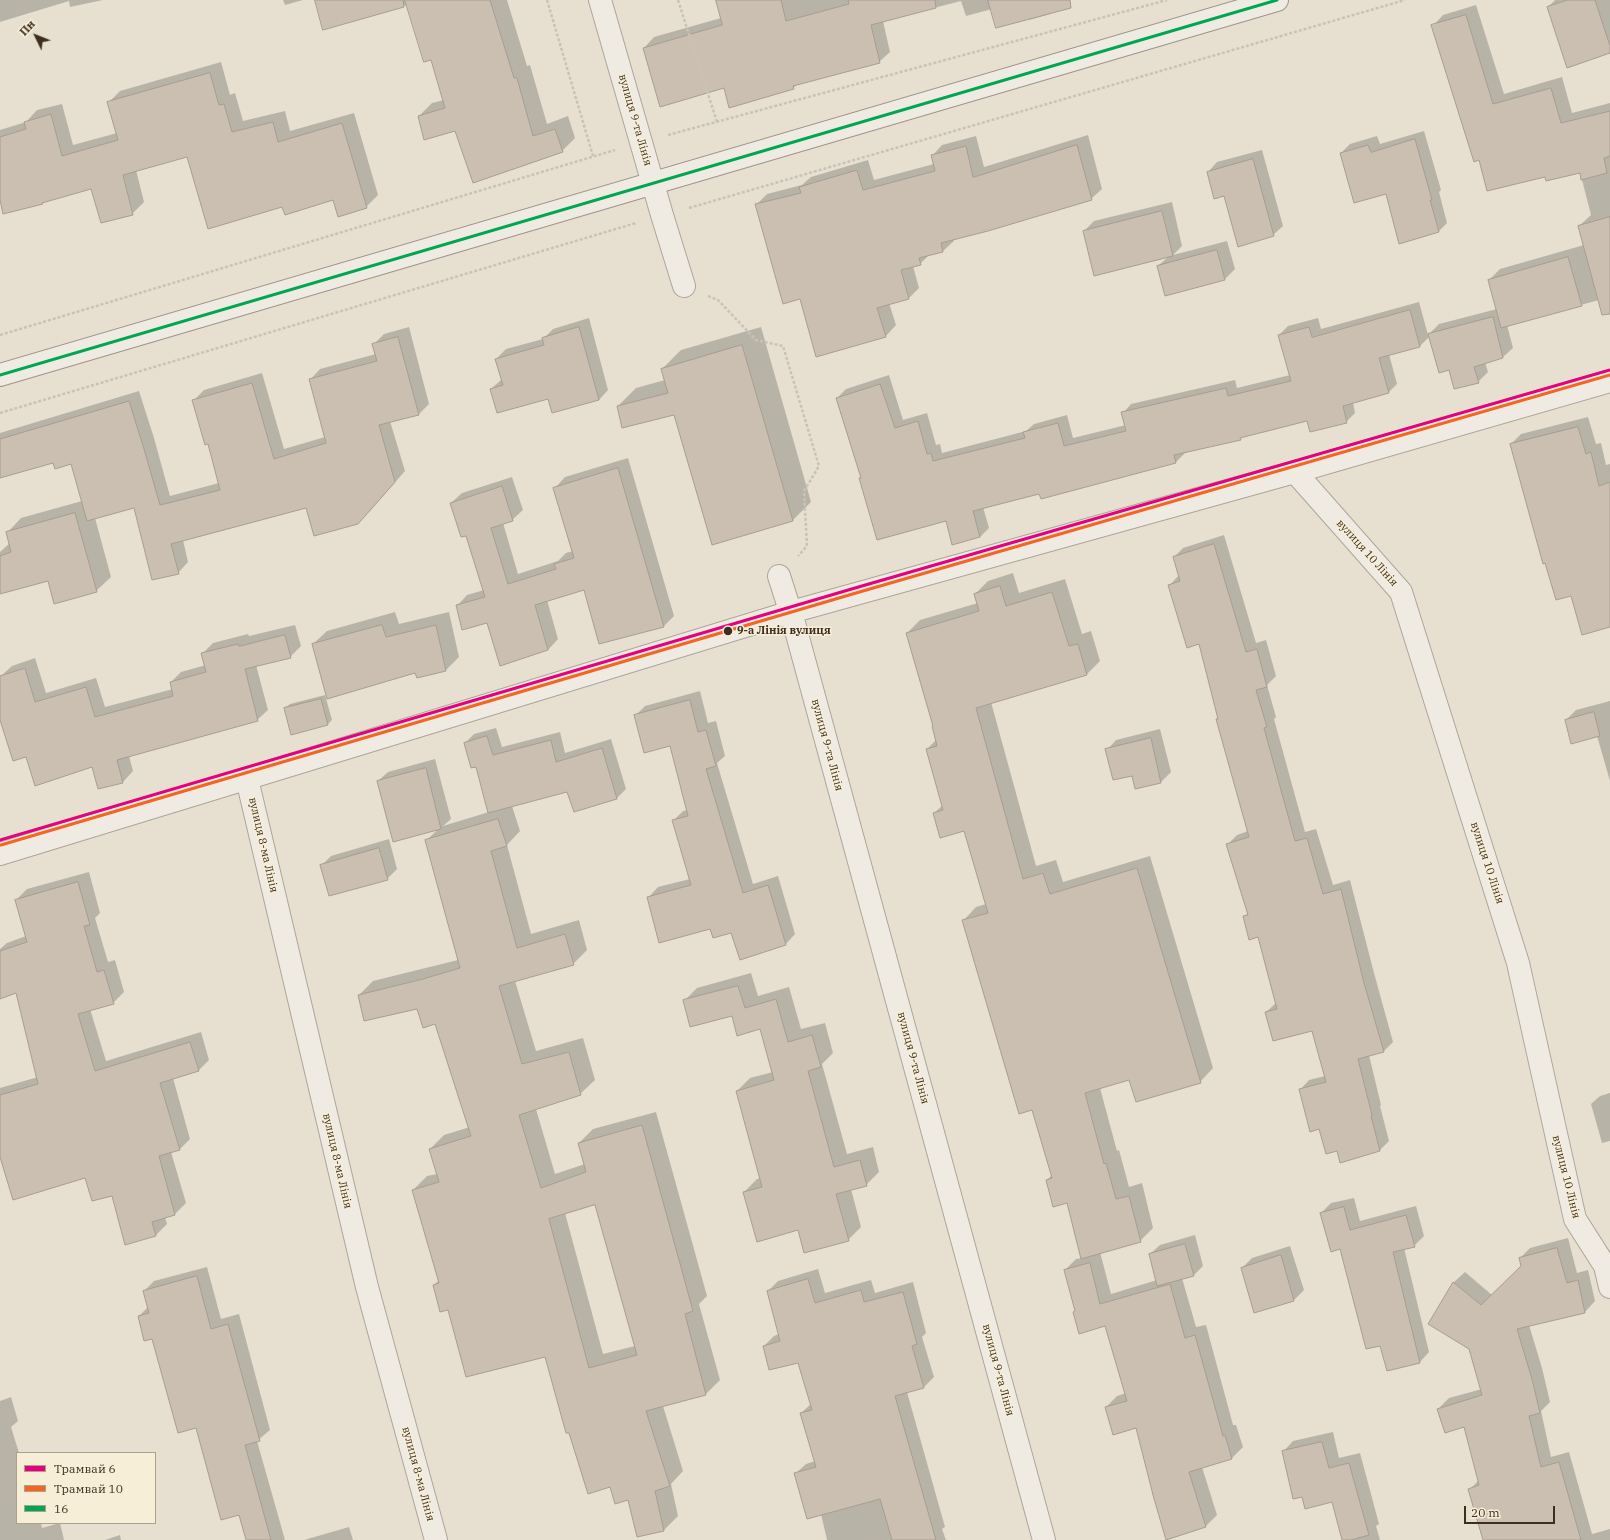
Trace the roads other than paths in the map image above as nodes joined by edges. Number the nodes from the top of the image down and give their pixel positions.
1 (600, 0) edge
2 (1277, 0) edge
3 (653, 183) junction
4 (684, 286) road end
5 (0, 375) edge
6 (1610, 381) edge
7 (1295, 472) junction
8 (779, 576) road end
9 (791, 612) junction
10 (247, 779) junction
11 (0, 854) edge
12 (1610, 1287) edge
13 (436, 1540) edge
14 (1044, 1540) edge

1 - 3 street, вулиця 9-та Лінія
2 - 3 street
3 - 4 street, вулиця 9-та Лінія
3 - 5 street
6 - 7 street
7 - 9 street
7 - 12 street, вулиця 10 Лінія
8 - 9 street, вулиця 9-та Лінія
9 - 10 street
9 - 14 street, вулиця 9-та Лінія
10 - 11 street
10 - 13 street, вулиця 8-ма Лінія

